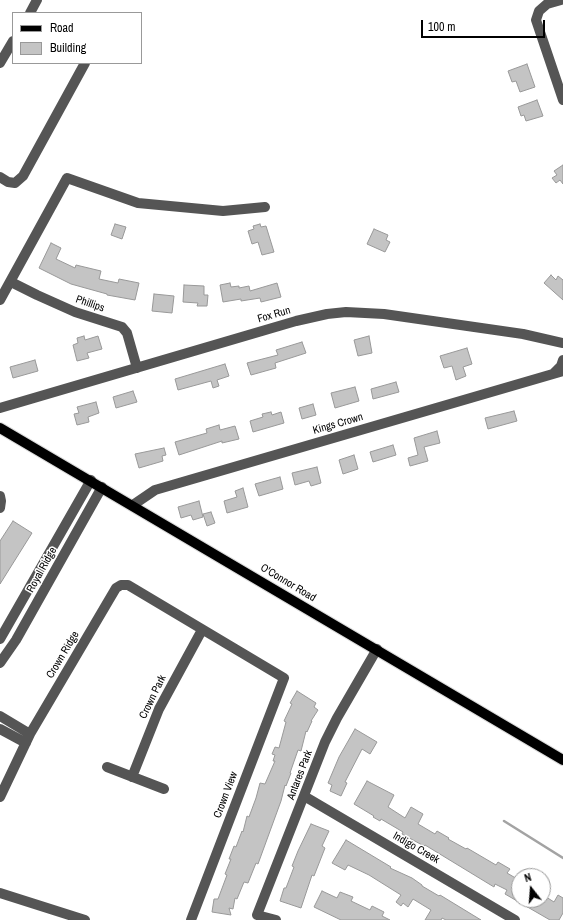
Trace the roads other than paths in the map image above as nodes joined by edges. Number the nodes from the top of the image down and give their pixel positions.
1 (37, 0) edge
2 (561, 0) edge
3 (31, 12) edge
4 (12, 43) edge
5 (0, 63) edge
6 (84, 64) edge
7 (563, 100) edge
8 (0, 177) edge
9 (265, 207) dead end
10 (11, 282) junction
11 (0, 300) edge
12 (560, 343) edge
13 (563, 355) edge
14 (563, 360) edge
15 (137, 368) junction
16 (559, 372) edge
17 (0, 408) edge
18 (0, 428) edge
19 (91, 480) junction
20 (102, 487) junction
21 (0, 496) edge
22 (133, 505) junction
23 (0, 508) edge
24 (202, 630) junction
25 (0, 639) edge
26 (377, 650) junction
27 (0, 663) edge
28 (0, 716) edge
29 (0, 729) edge
30 (28, 738) junction
31 (563, 760) edge
32 (107, 767) dead end
33 (132, 777) junction
34 (164, 789) dead end
35 (304, 796) junction
36 (0, 797) edge
37 (0, 893) edge
38 (84, 920) edge
39 (192, 920) edge
40 (276, 920) edge
41 (515, 920) edge

1 - 3 street
2 - 7 street
4 - 5 street
6 - 8 street
9 - 10 street
10 - 11 street
10 - 15 street, Phillips
12 - 13 street
12 - 15 street, Fox Run
14 - 16 street, Kings Crown
15 - 17 street, Fox Run
16 - 22 street, Kings Crown
18 - 19 main road, O'Connor Road
19 - 20 main road, O'Connor Road
19 - 25 street, Royal Ridge
20 - 22 main road, O'Connor Road
20 - 27 street, Royal Ridge
21 - 23 street
22 - 26 main road, O'Connor Road
24 - 30 street, Crown Ridge
24 - 33 street, Crown Park
24 - 39 street, Crown View
26 - 31 main road, O'Connor Road
26 - 35 street, Antares Park
28 - 30 street
29 - 30 street
30 - 36 street, Crown Ridge
32 - 33 street
33 - 34 street
35 - 40 street, Antares Park
35 - 41 street, Indigo Creek
37 - 38 street

